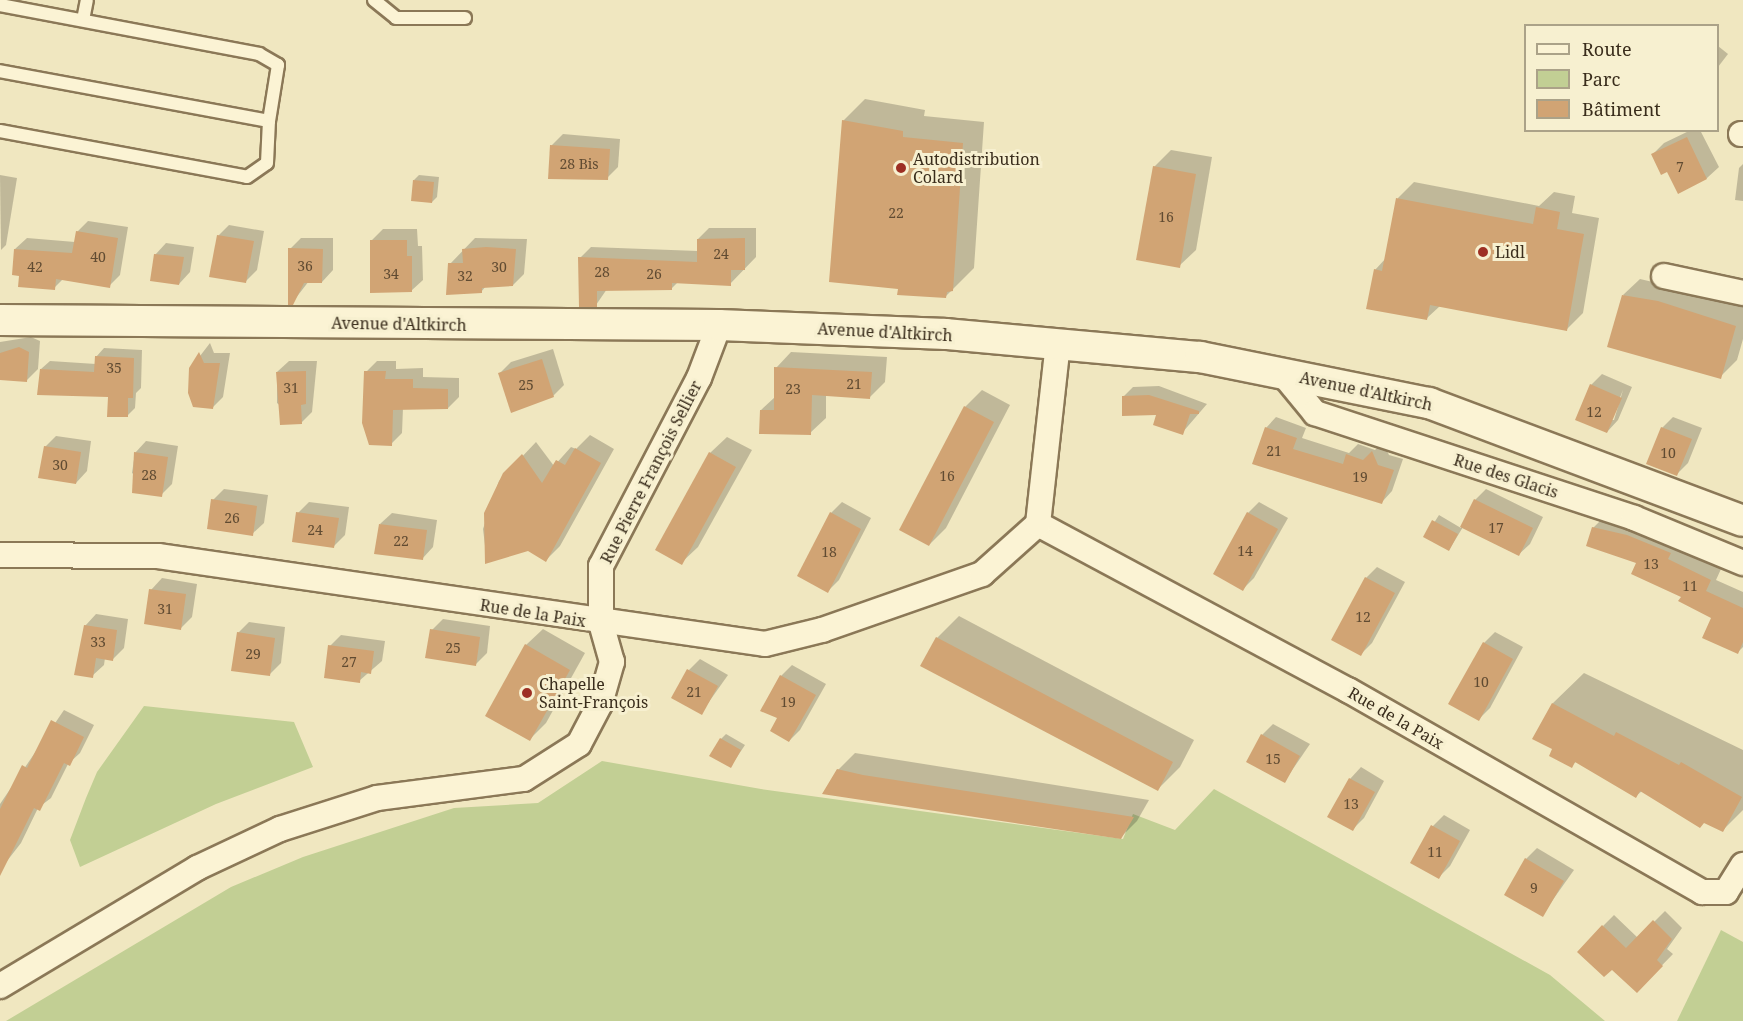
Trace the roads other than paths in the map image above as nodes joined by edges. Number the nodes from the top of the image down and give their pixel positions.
1 (87, 0) edge
2 (374, 0) edge
3 (0, 5) edge
4 (465, 18) dead end
5 (83, 20) junction
6 (0, 71) edge
7 (269, 121) junction
8 (0, 131) edge
9 (1664, 276) dead end
10 (1743, 293) edge
11 (0, 320) edge
12 (719, 325) junction
13 (1058, 344) junction
14 (1282, 373) junction
15 (1743, 521) edge
16 (1038, 524) junction
17 (0, 555) edge
18 (1743, 563) edge
19 (601, 623) junction
20 (1743, 865) edge
21 (0, 986) edge

1 - 5 lane
2 - 4 lane
3 - 5 lane
5 - 7 lane
6 - 7 lane
7 - 8 lane
9 - 10 street
11 - 12 street, Avenue d'Altkirch
12 - 13 street, Avenue d'Altkirch
12 - 19 street, Rue Pierre François Sellier
13 - 14 street, Avenue d'Altkirch
13 - 16 street
14 - 15 street, Avenue d'Altkirch
14 - 18 street, Rue des Glacis
16 - 19 street, Rue de la Paix
16 - 20 street, Rue de la Paix
17 - 19 street, Rue de la Paix
19 - 21 street, Rue Pierre François Sellier

